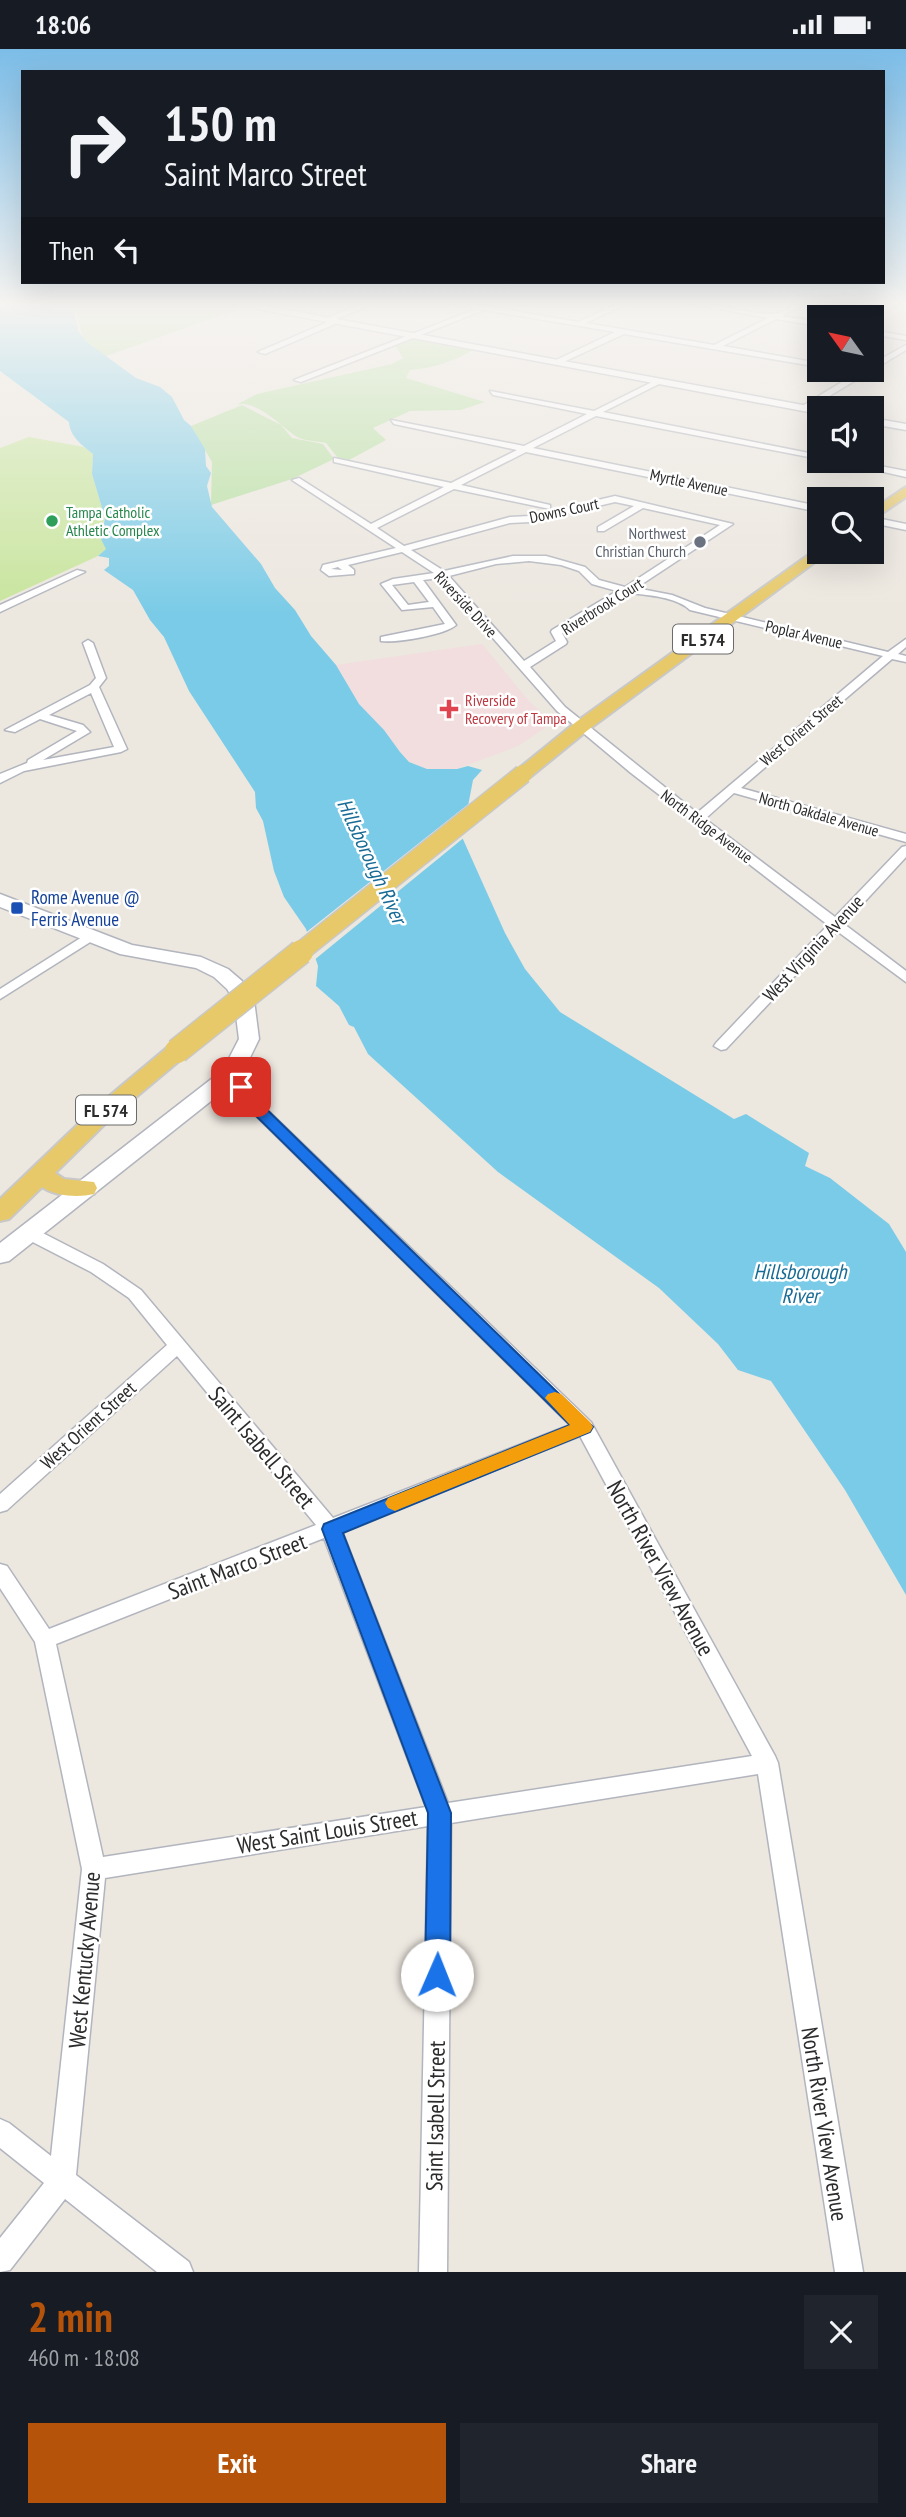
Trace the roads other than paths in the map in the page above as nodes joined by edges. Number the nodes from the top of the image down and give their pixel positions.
1 (556, 406) edge
2 (612, 406) edge
3 (791, 406) edge
4 (807, 406) edge
5 (803, 408) junction
6 (807, 409) edge
7 (596, 414) junction
8 (394, 422) dead end
9 (884, 423) edge
10 (906, 427) edge
11 (528, 448) junction
12 (807, 455) edge
13 (337, 460) dead end
14 (884, 470) edge
15 (906, 474) edge
16 (296, 480) dead end
17 (453, 486) junction
18 (906, 491) edge
19 (642, 505) junction
20 (807, 506) edge
21 (547, 507) dead end
22 (884, 508) edge
23 (884, 521) edge
24 (728, 524) joint
25 (906, 527) edge
26 (370, 528) junction
27 (601, 529) dead end
28 (401, 549) junction
29 (807, 563) edge
30 (340, 564) dead end
31 (80, 572) dead end
32 (442, 574) junction
33 (416, 578) junction
34 (627, 591) junction
35 (436, 604) junction
36 (0, 609) edge
37 (733, 617) junction
38 (385, 639) dead end
39 (906, 642) edge
40 (88, 643) dead end
41 (890, 655) junction
42 (906, 659) edge
43 (523, 667) junction
44 (94, 687) junction
45 (38, 715) junction
46 (582, 726) junction
47 (11, 730) dead end
48 (21, 768) junction
49 (0, 779) edge
50 (732, 789) junction
51 (697, 819) junction
52 (906, 838) edge
53 (906, 850) edge
54 (0, 899) edge
55 (835, 923) junction
56 (90, 936) junction
57 (906, 978) edge
58 (0, 995) edge
59 (721, 1046) dead end
60 (232, 1073) junction
61 (39, 1174) junction
62 (85, 1188) junction
63 (0, 1213) edge
64 (27, 1232) junction
65 (0, 1255) edge
66 (177, 1346) junction
67 (584, 1427) junction
68 (0, 1505) edge
69 (331, 1529) junction
70 (0, 1571) edge
71 (45, 1640) junction
72 (766, 1763) junction
73 (440, 1813) junction
74 (94, 1869) junction
75 (0, 2132) edge
76 (62, 2181) junction
77 (0, 2260) edge
78 (179, 2272) edge
79 (433, 2272) edge
80 (849, 2272) edge

1 - 7 street
2 - 7 street
3 - 5 street
4 - 5 street
5 - 6 street
7 - 11 street
7 - 12 street
8 - 11 street, Myrtle Avenue
9 - 10 street
11 - 17 street
11 - 20 street, Myrtle Avenue
13 - 17 street
14 - 15 street
16 - 26 street, Riverside Drive
17 - 21 street
17 - 26 street
18 - 22 main road
19 - 24 street, Downs Court
19 - 27 street
19 - 28 street, Downs Court
23 - 25 street
24 - 34 street, Riverbrook Court
26 - 28 street, Riverside Drive
28 - 30 street, Downs Court
28 - 32 street, Riverside Drive
29 - 37 main road, FL 574
31 - 36 street
32 - 33 street, Poplar Avenue
32 - 34 street, Poplar Avenue
32 - 43 street, Riverside Drive
33 - 35 street
33 - 35 street, Poplar Avenue
34 - 37 street, Poplar Avenue
34 - 43 street, Riverbrook Court
35 - 38 street
37 - 41 street, Poplar Avenue
37 - 46 main road, FL 574
39 - 41 street, West Orient Street
40 - 44 street
41 - 42 street, Poplar Avenue
41 - 50 street, West Orient Street
43 - 46 street, Riverside Drive
44 - 45 street
44 - 48 street
45 - 47 street
45 - 48 street
46 - 51 street, North Ridge Avenue
46 - 61 main road, FL 574, bridge
48 - 49 street
50 - 51 street, West Orient Street
50 - 52 street, North Oakdale Avenue
51 - 55 street, North Ridge Avenue
53 - 55 street, West Virginia Avenue
54 - 56 street
55 - 57 street, North Ridge Avenue
55 - 59 street, West Virginia Avenue
56 - 58 street
56 - 60 street
60 - 62 street
60 - 67 street, North River View Avenue
61 - 62 main road
61 - 63 main road, FL 574
62 - 64 street
64 - 65 street
64 - 66 street, Saint Isabell Street
66 - 68 street, West Orient Street
66 - 69 street, Saint Isabell Street
67 - 69 street, Saint Marco Street
67 - 72 street, North River View Avenue
69 - 71 street, Saint Marco Street
69 - 73 street, Saint Isabell Street
70 - 71 street, West Kentucky Avenue
71 - 74 street, West Kentucky Avenue
72 - 73 street, West Saint Louis Street
72 - 80 street, North River View Avenue
73 - 74 street, West Saint Louis Street
73 - 79 street, Saint Isabell Street
74 - 76 street, West Kentucky Avenue
75 - 76 street
76 - 77 street
76 - 78 street

